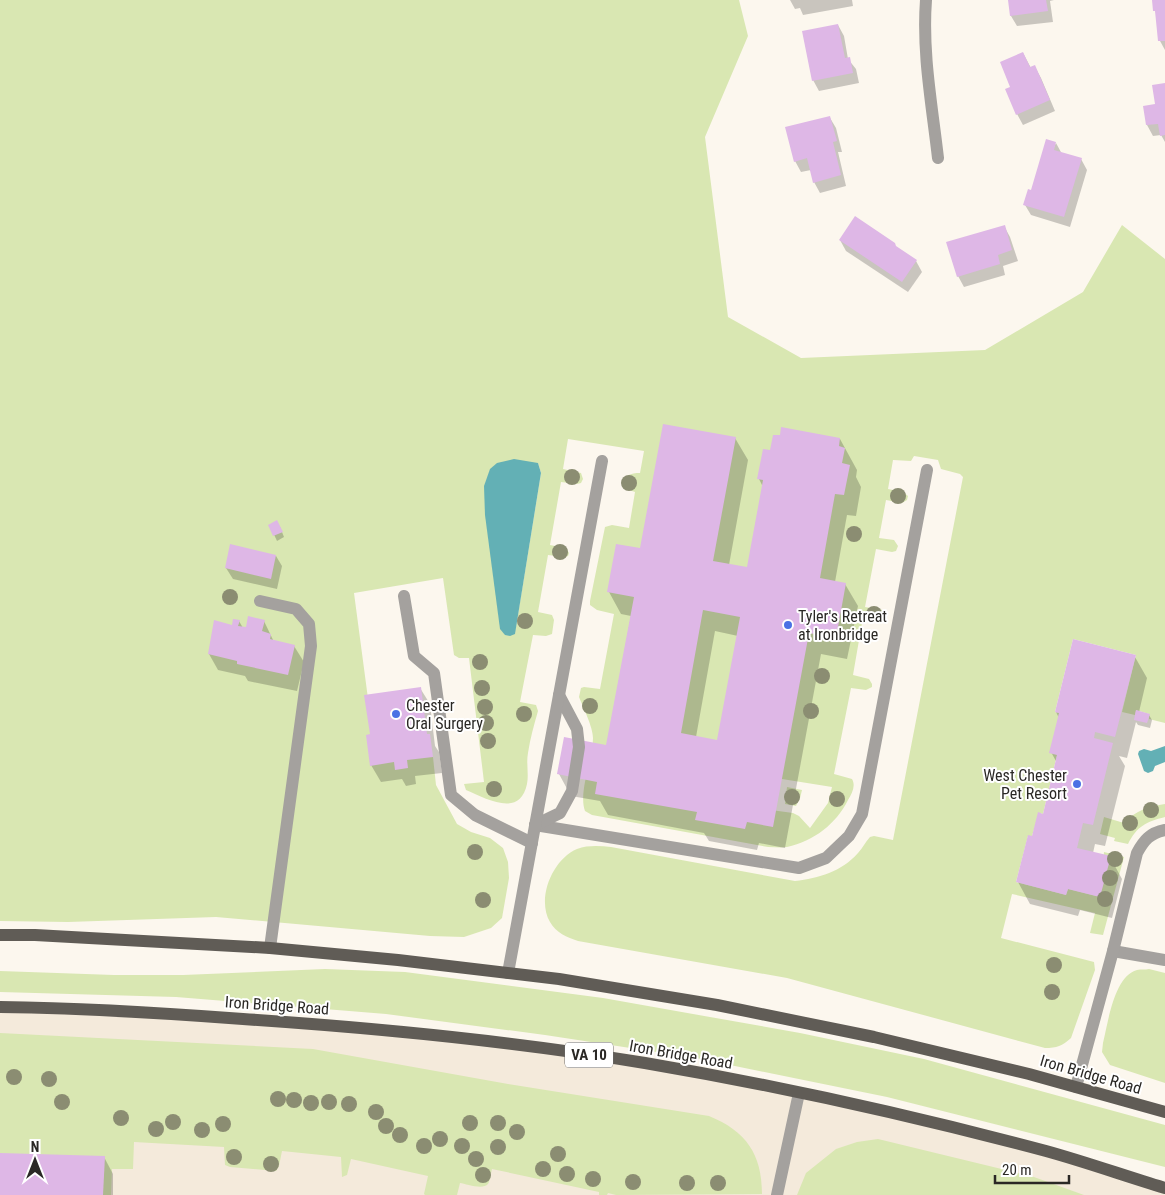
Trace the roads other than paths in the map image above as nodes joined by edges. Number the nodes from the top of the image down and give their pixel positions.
1 (926, 0) edge
2 (938, 158) dead end
3 (602, 461) dead end
4 (927, 470) dead end
5 (404, 596) dead end
6 (260, 601) dead end
7 (559, 694) junction
8 (535, 826) junction
9 (1165, 830) edge
10 (532, 843) junction
11 (0, 935) edge
12 (270, 948) junction
13 (1113, 951) junction
14 (1165, 960) edge
15 (508, 973) junction
16 (0, 1007) edge
17 (1076, 1087) junction
18 (799, 1093) junction
19 (1165, 1112) edge
20 (1165, 1188) edge
21 (777, 1195) edge

1 - 2 street
3 - 7 street
4 - 8 street
5 - 10 street
6 - 12 street
7 - 8 street
7 - 8 street
8 - 10 street
9 - 13 street
10 - 15 street
11 - 12 main road, Iron Bridge Road
12 - 15 main road, Iron Bridge Road
13 - 14 street
13 - 17 street
15 - 17 main road, Iron Bridge Road
16 - 18 main road, Iron Bridge Road / VA 10
17 - 19 main road, Iron Bridge Road
18 - 20 main road, Iron Bridge Road / VA 10
18 - 21 street

